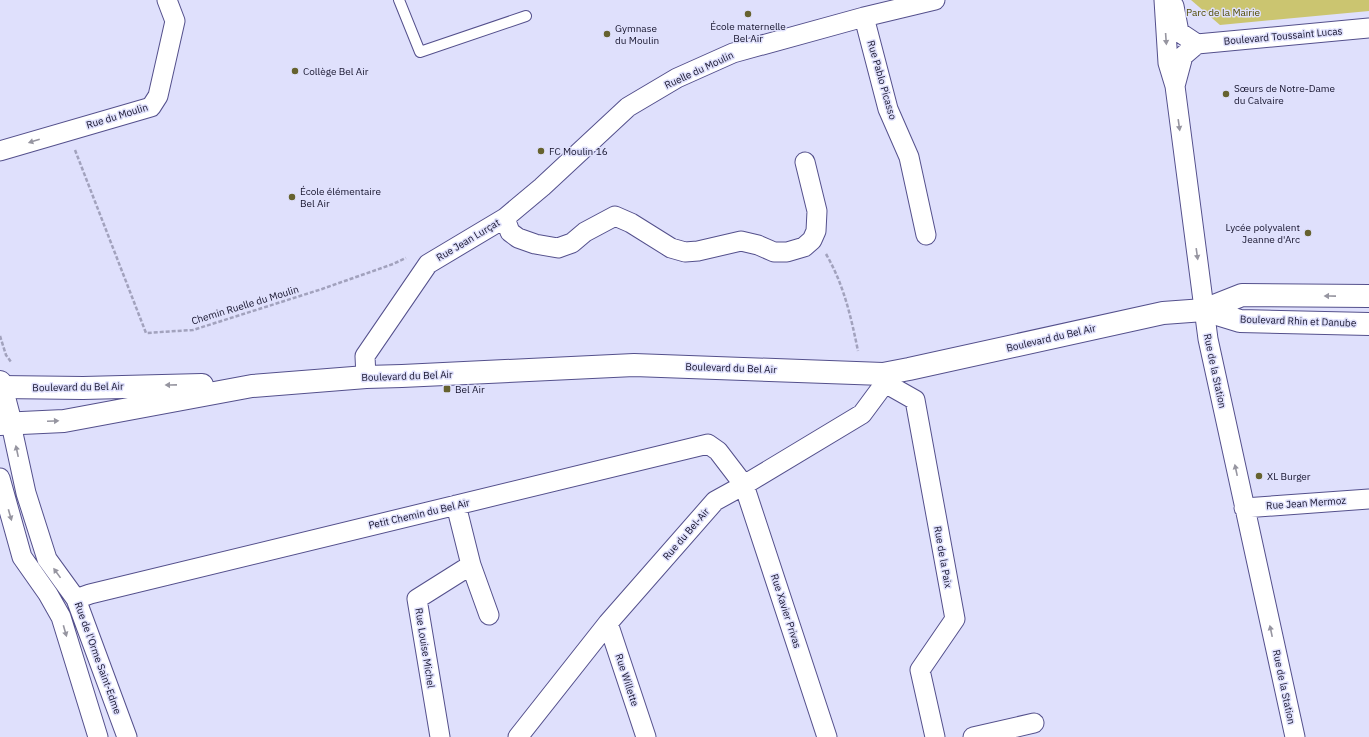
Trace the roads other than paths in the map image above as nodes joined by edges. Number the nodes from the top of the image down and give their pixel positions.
1 (167, 0) edge
2 (398, 0) edge
3 (935, 0) edge
4 (1164, 0) edge
5 (1172, 0) edge
6 (526, 16) dead end
7 (864, 17) junction
8 (1369, 28) edge
9 (1197, 44) junction
10 (1175, 86) junction
11 (0, 151) edge
12 (805, 162) dead end
13 (504, 218) junction
14 (926, 235) dead end
15 (1369, 296) edge
16 (1204, 310) junction
17 (1369, 324) edge
18 (366, 377) junction
19 (884, 378) junction
20 (1, 386) edge
21 (252, 386) junction
22 (6, 424) edge
23 (0, 478) edge
24 (744, 485) junction
25 (1369, 499) edge
26 (456, 505) junction
27 (1244, 508) junction
28 (471, 565) junction
29 (76, 599) junction
30 (489, 615) dead end
31 (608, 623) junction
32 (1034, 723) dead end
33 (98, 737) edge
34 (127, 737) edge
35 (440, 737) edge
36 (518, 737) edge
37 (646, 737) edge
38 (827, 737) edge
39 (935, 737) edge
40 (973, 737) edge
41 (1295, 737) edge

1 -> 11 street, Rue du Moulin
2 - 6 lane
3 - 7 street, Ruelle du Moulin
4 -> 10 street, Rue de la Station
5 - 9 street
7 - 13 street, Ruelle du Moulin
7 - 14 street, Rue Pablo Picasso
8 - 9 street, Boulevard Toussaint Lucas
9 - 10 street
10 -> 16 street, Rue de la Station
12 - 13 street, Rue Jean Lurçat
13 - 18 street, Rue Jean Lurçat
15 -> 16 main road
16 - 17 main road, Boulevard Rhin et Danube
16 - 19 main road, Boulevard du Bel Air
27 -> 16 street, Rue de la Station
18 - 19 main road, Boulevard du Bel Air
18 - 21 main road, Boulevard du Bel Air
19 - 24 street, Rue du Bel-Air
19 - 39 street, Rue de la Paix
21 -> 20 main road, Boulevard du Bel Air
20 - 22 main road
22 -> 21 main road, Boulevard du Bel Air
29 -> 22 street, Rue de l'Orme Saint-Edme
23 -> 33 street, Rue de l'Orme Saint-Edme
24 - 26 street, Petit Chemin du Bel Air
24 - 31 street, Rue du Bel-Air
24 - 38 street, Rue Xavier Privas
25 - 27 street, Rue Jean Mermoz
26 - 28 street
26 - 29 street, Petit Chemin du Bel Air
41 -> 27 street, Rue de la Station
28 - 30 street
28 - 35 street, Rue Louise Michel
29 - 34 street, Rue de l'Orme Saint-Edme
31 - 36 street, Rue du Bel-Air
31 - 37 street, Rue Willette
32 - 40 street

